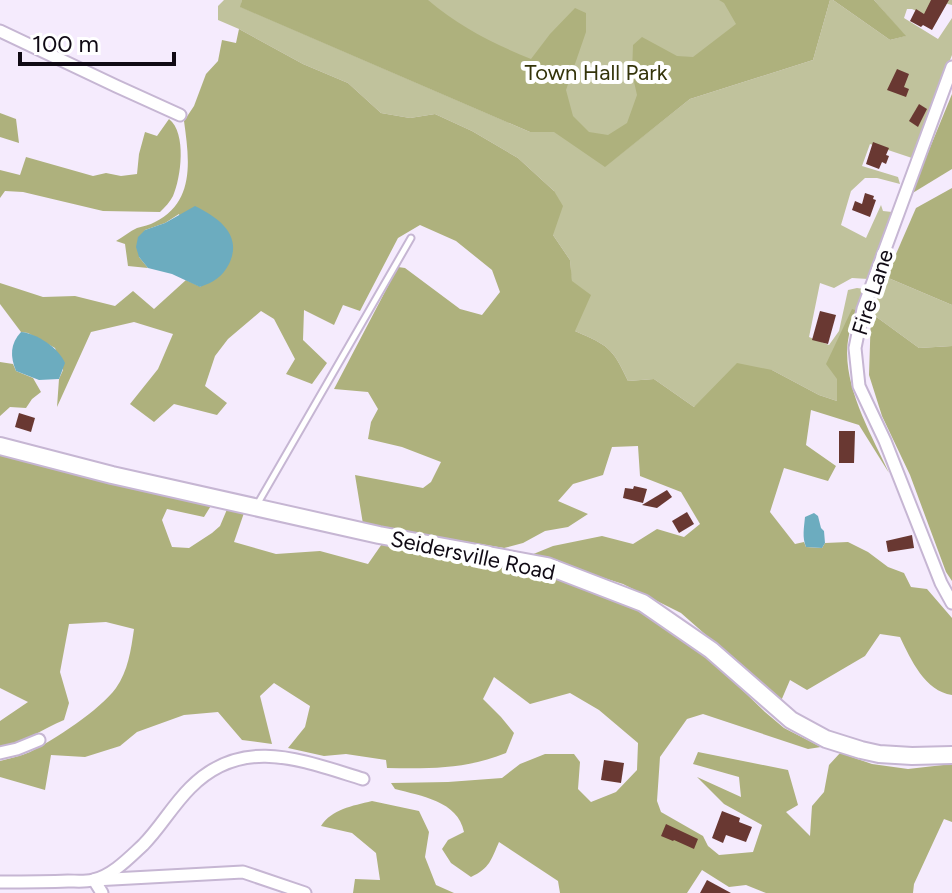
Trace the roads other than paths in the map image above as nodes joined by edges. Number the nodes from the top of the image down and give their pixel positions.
1 (0, 31) edge
2 (952, 67) edge
3 (180, 115) dead end
4 (411, 238) dead end
5 (0, 446) edge
6 (256, 508) junction
7 (952, 603) edge
8 (39, 740) dead end
9 (0, 753) edge
10 (952, 755) edge
11 (363, 779) dead end
12 (94, 880) junction
13 (0, 882) edge
14 (32, 887) edge
15 (102, 893) edge
16 (305, 893) edge

1 - 3 street
2 - 7 street, Fire Lane
4 - 6 lane
5 - 6 street, Seidersville Road
6 - 10 street, Seidersville Road
8 - 9 street
11 - 12 street
12 - 14 street
12 - 15 street
12 - 16 street
13 - 14 street

